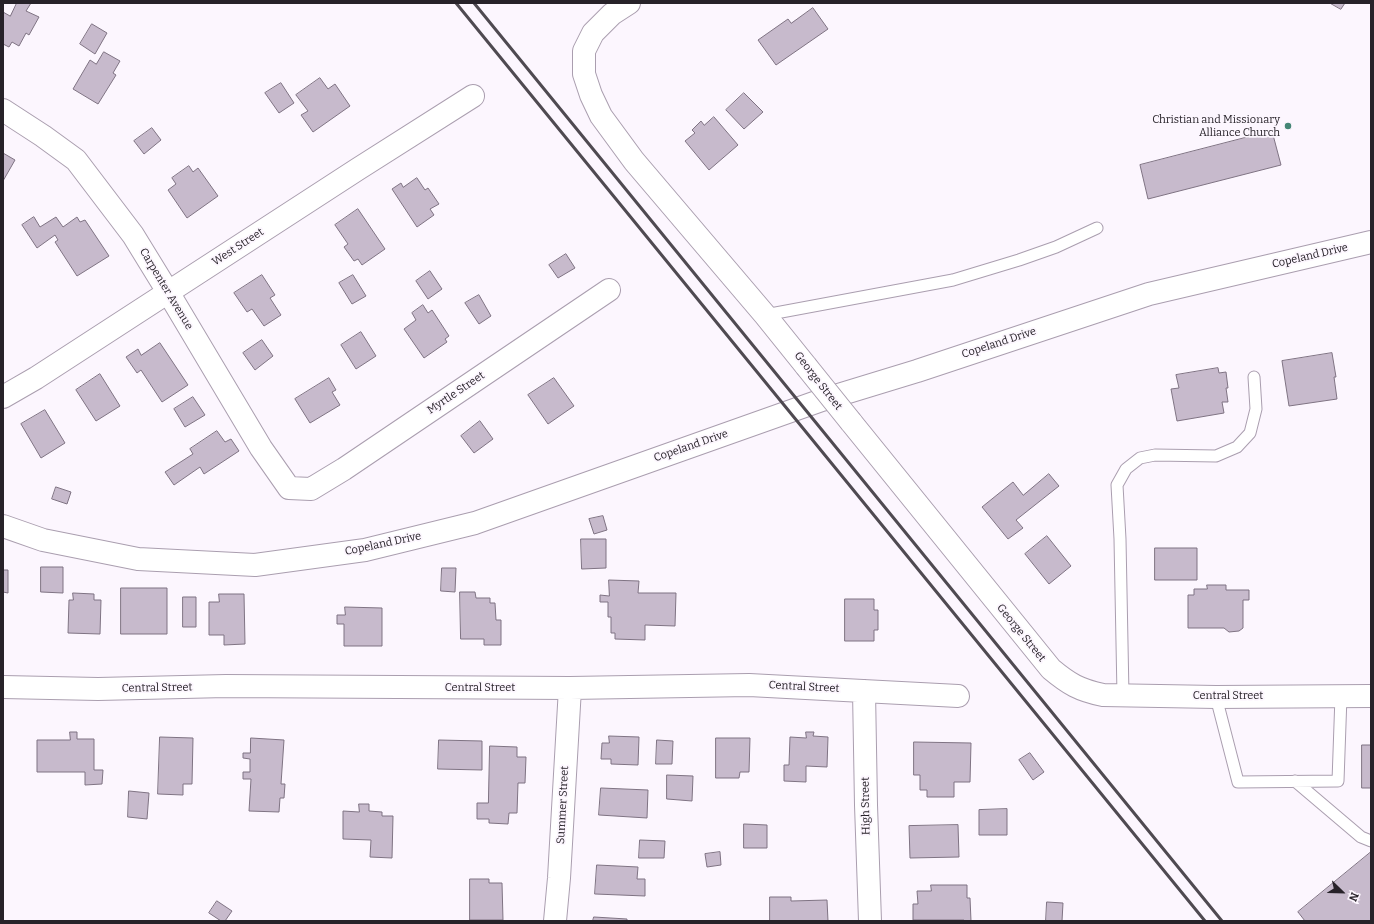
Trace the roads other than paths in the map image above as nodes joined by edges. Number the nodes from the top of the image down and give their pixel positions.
1 (629, 3) edge
2 (473, 96) dead end
3 (3, 110) edge
4 (1097, 228) dead end
5 (1371, 242) edge
6 (609, 290) dead end
7 (168, 292) junction
8 (765, 315) junction
9 (1254, 377) dead end
10 (3, 396) edge
11 (300, 488) joint
12 (3, 526) edge
13 (3, 687) edge
14 (570, 688) junction
15 (864, 690) junction
16 (1084, 691) joint
17 (1123, 695) junction
18 (958, 696) dead end
19 (1341, 696) junction
20 (1371, 696) edge
21 (1216, 697) junction
22 (1295, 781) junction
23 (1371, 841) edge
24 (555, 921) edge
25 (870, 921) edge

1 - 8 street, George Street
2 - 7 street, West Street
3 - 7 street, Carpenter Avenue
4 - 8 lane
5 - 12 street, Copeland Drive
6 - 11 street, Myrtle Street
7 - 10 street, West Street
7 - 11 street, Carpenter Avenue
8 - 16 street, George Street, bridge
9 - 17 lane
13 - 14 street, Central Street
14 - 15 street, Central Street
14 - 24 street, Summer Street
15 - 18 street, Central Street
15 - 25 street, High Street
16 - 17 street, Central Street
17 - 21 street, Central Street
19 - 20 street, Central Street
19 - 21 street, Central Street
19 - 22 lane
21 - 22 lane
22 - 23 lane

